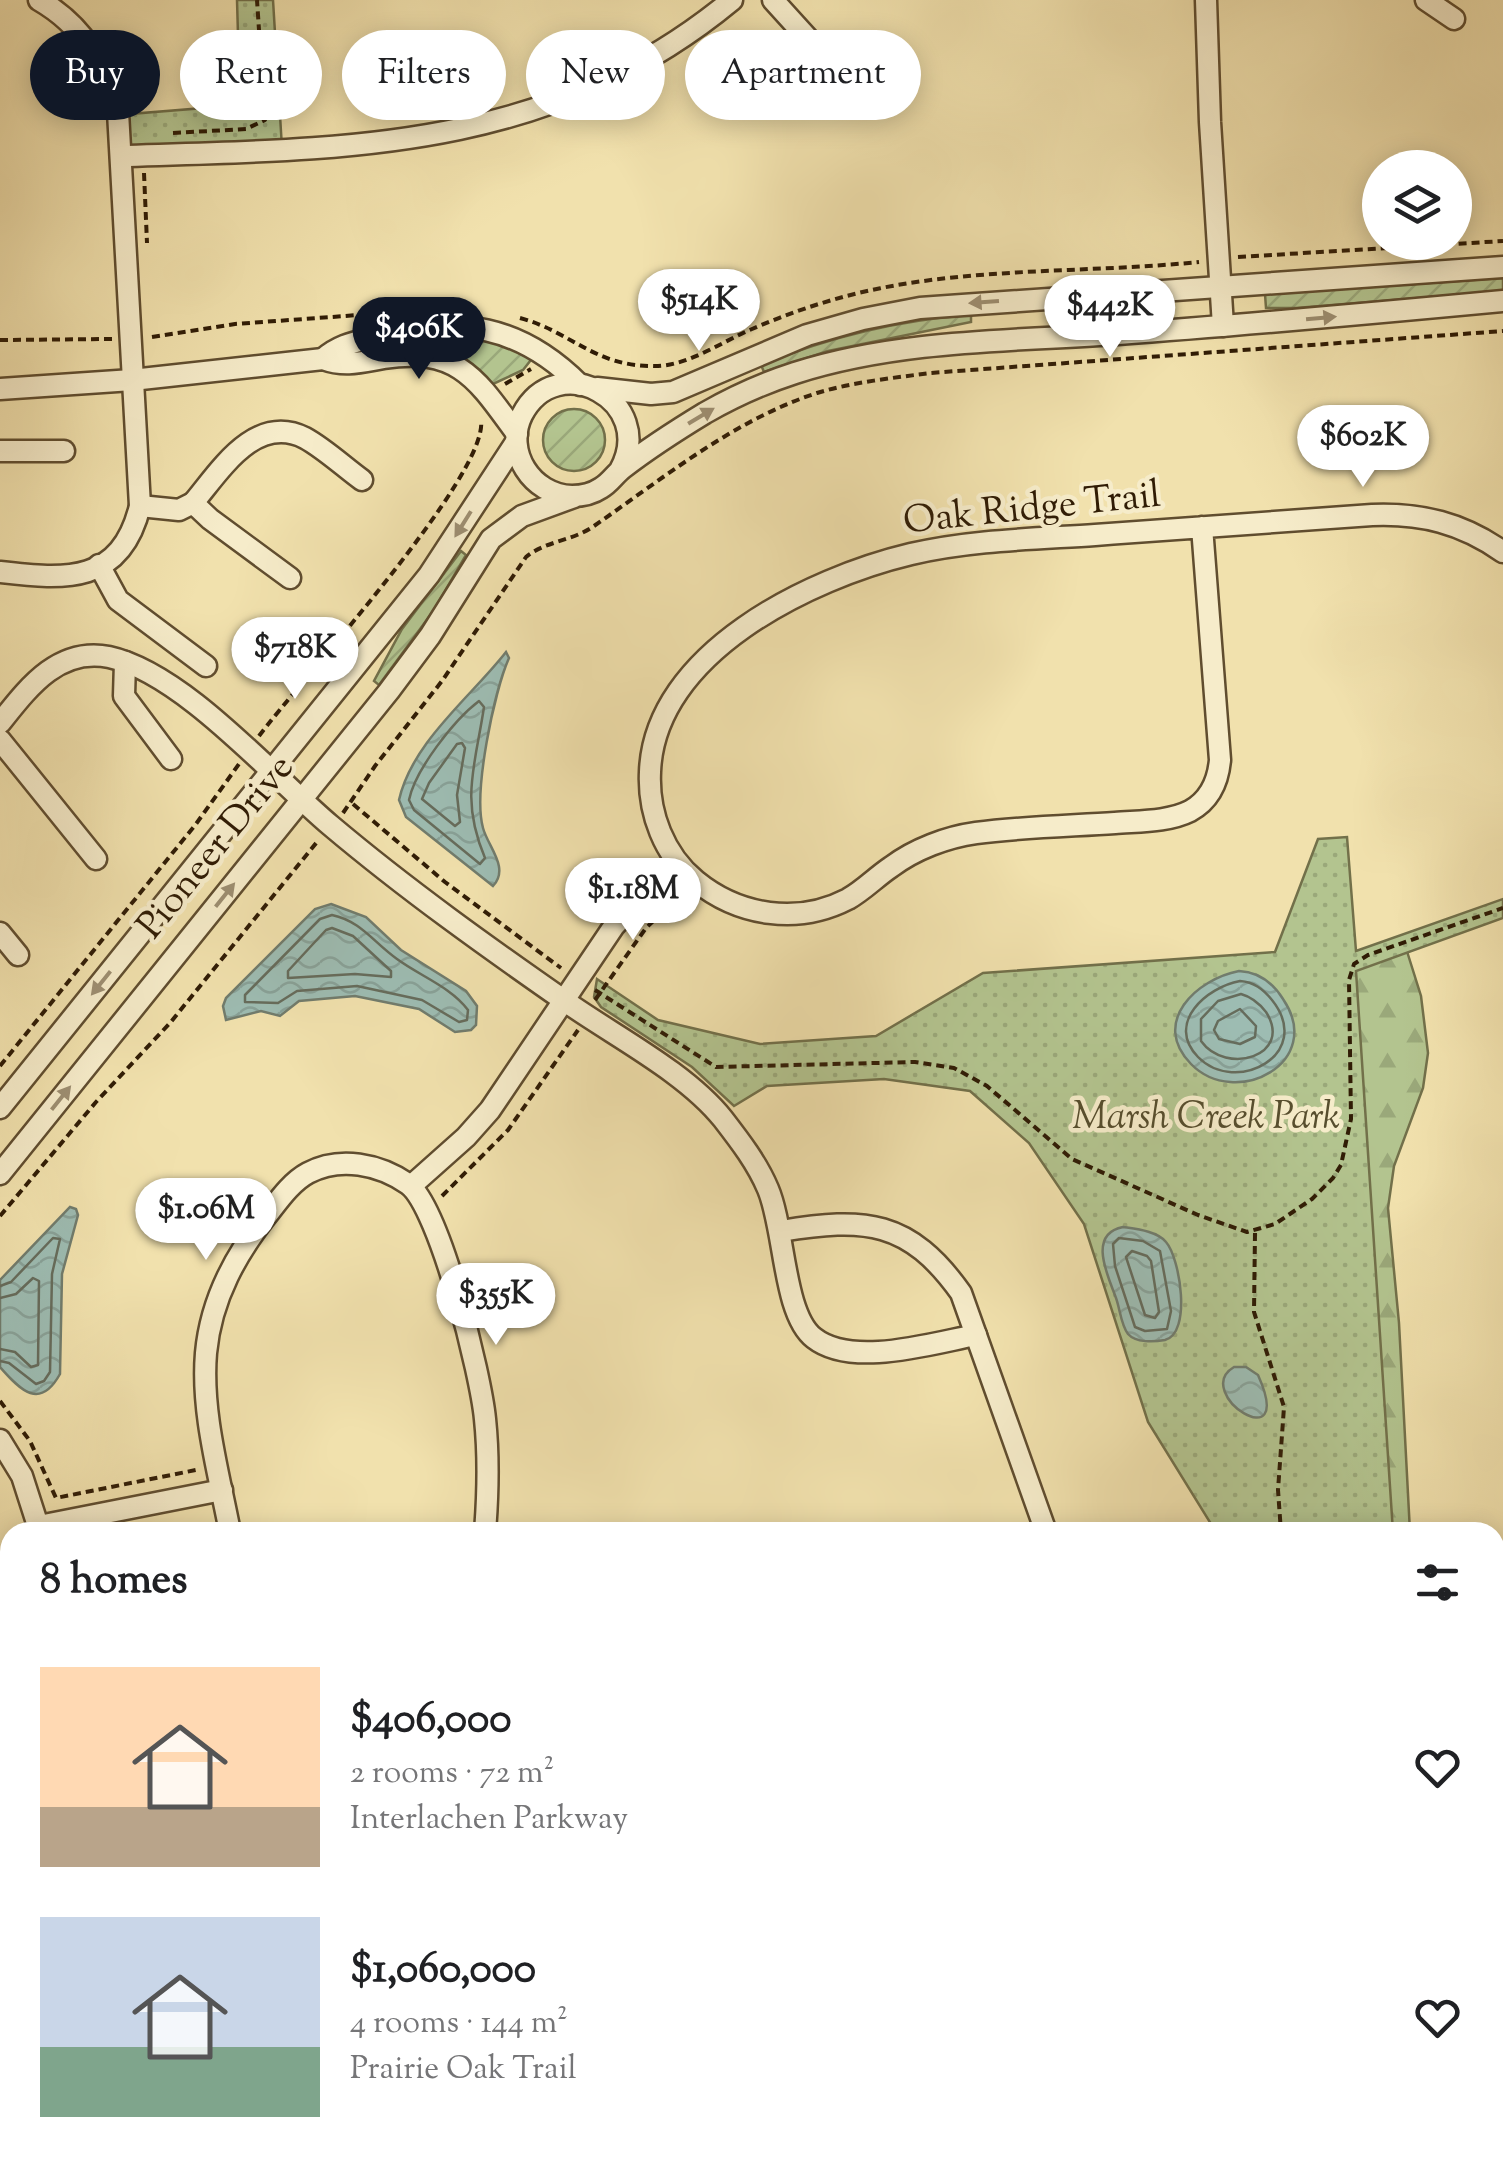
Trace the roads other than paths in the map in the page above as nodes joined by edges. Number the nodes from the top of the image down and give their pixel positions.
1 (39, 0) edge
2 (732, 0) edge
3 (772, 0) edge
4 (1206, 0) edge
5 (1426, 0) edge
6 (62, 6) edge
7 (1454, 18) dead end
8 (799, 30) edge
9 (121, 156) junction
10 (1503, 266) edge
11 (1220, 286) junction
12 (1503, 302) edge
13 (1224, 326) junction
14 (322, 359) junction
15 (132, 380) junction
16 (586, 386) junction
17 (0, 389) edge
18 (517, 438) junction
19 (0, 451) edge
20 (64, 451) dead end
21 (620, 470) junction
22 (362, 480) dead end
23 (576, 496) junction
24 (193, 502) junction
25 (140, 506) junction
26 (1202, 527) junction
27 (1503, 552) edge
28 (99, 565) junction
29 (0, 572) edge
30 (290, 578) dead end
31 (124, 662) junction
32 (206, 666) dead end
33 (0, 723) edge
34 (0, 740) edge
35 (171, 759) dead end
36 (272, 771) junction
37 (302, 799) junction
38 (96, 860) dead end
39 (678, 865) junction
40 (0, 933) edge
41 (18, 955) dead end
42 (565, 1001) junction
43 (0, 1108) edge
44 (0, 1174) edge
45 (412, 1186) junction
46 (781, 1231) junction
47 (976, 1334) junction
48 (0, 1440) edge
49 (222, 1490) junction
50 (38, 1522) edge
51 (73, 1522) edge
52 (228, 1522) edge
53 (486, 1522) edge
54 (1042, 1522) edge

1 - 6 street
2 - 9 street
3 - 8 street
4 - 11 street
5 - 7 street
6 - 9 street
9 - 15 street
10 - 11 street
11 - 13 street
11 -> 16 street
13 -> 12 street
21 -> 13 street
14 - 15 street
14 - 16 street
14 - 18 street
15 - 17 street
15 - 25 street
16 - 18 street
16 - 21 street
18 - 23 street
18 -> 36 street, Pioneer Drive
19 - 20 street
21 - 23 street
22 - 24 street
23 - 37 street, Pioneer Drive
24 - 25 street
24 - 30 street
25 - 28 street
26 - 27 street, Oak Ridge Trail
26 - 39 street, Oak Ridge Trail
26 - 39 street, Oak Ridge Trail
28 - 29 street
28 - 32 street
31 - 33 street
31 - 35 street
31 - 36 street
34 - 38 street
36 - 37 street
36 -> 43 street, Pioneer Drive
37 - 42 street
44 -> 37 street, Pioneer Drive
39 - 42 street
40 - 41 street
42 - 45 street
42 - 46 street
45 - 49 street
45 - 53 street
46 - 47 street
46 - 47 street
47 - 54 street
48 - 50 street
49 - 51 street
49 - 52 street

